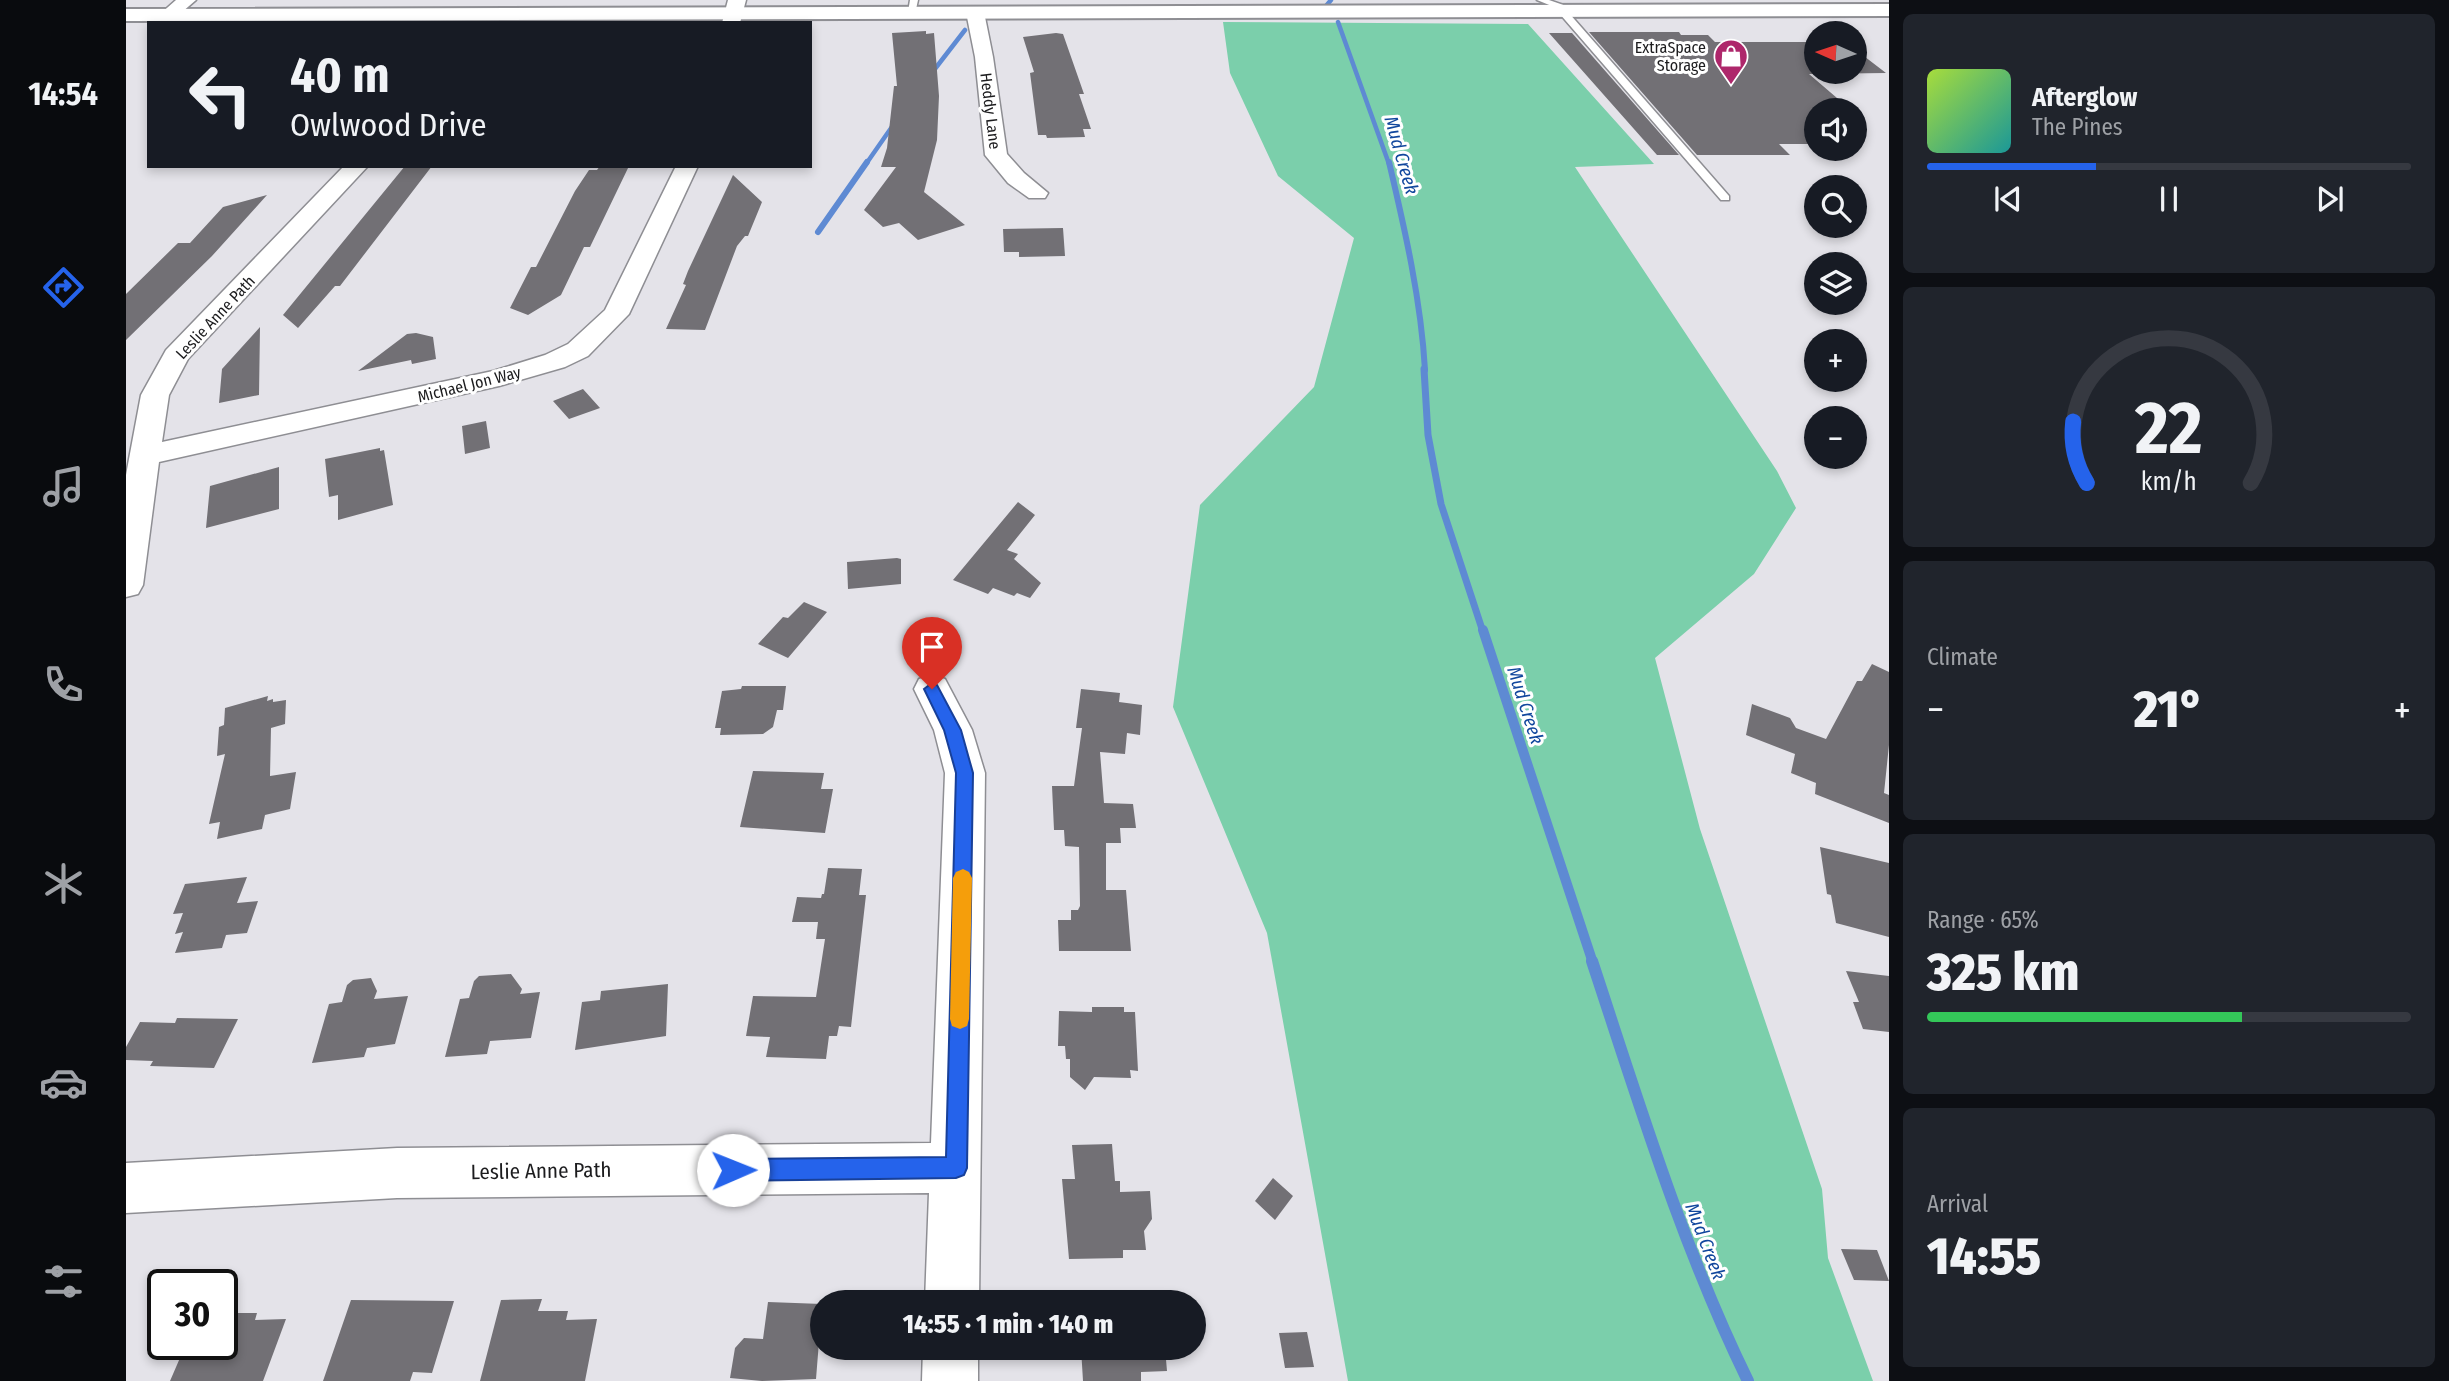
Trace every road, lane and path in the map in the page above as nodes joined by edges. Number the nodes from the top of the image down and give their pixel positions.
1 (187, 0) edge
2 (1541, 0) edge
3 (1777, 0) edge
4 (913, 6) edge
5 (1821, 10) junction
6 (1889, 10) edge
7 (1567, 11) junction
8 (734, 12) edge
9 (975, 12) junction
10 (126, 15) edge
11 (168, 15) junction
12 (454, 18) edge
13 (1889, 26) edge
14 (355, 168) edge
15 (686, 168) edge
16 (1037, 193) dead end
17 (1725, 198) dead end
18 (145, 454) junction
19 (126, 585) edge
20 (932, 689) dead end
21 (956, 1168) junction
22 (126, 1188) edge
23 (952, 1290) edge
24 (951, 1360) edge
25 (950, 1381) edge

1 - 11 street
2 - 7 lane
3 - 5 street
4 - 8 street
4 - 9 street
5 - 6 street
5 - 7 street
5 - 13 street
7 - 9 street
7 - 17 lane
8 - 12 street
9 - 16 street, Heddy Lane
10 - 11 street
11 - 12 street
14 - 18 street, Leslie Anne Path
15 - 18 street, Michael Jon Way
18 - 19 street, Leslie Anne Path
20 - 21 street
21 - 22 street, Leslie Anne Path
21 - 23 street
24 - 25 street

